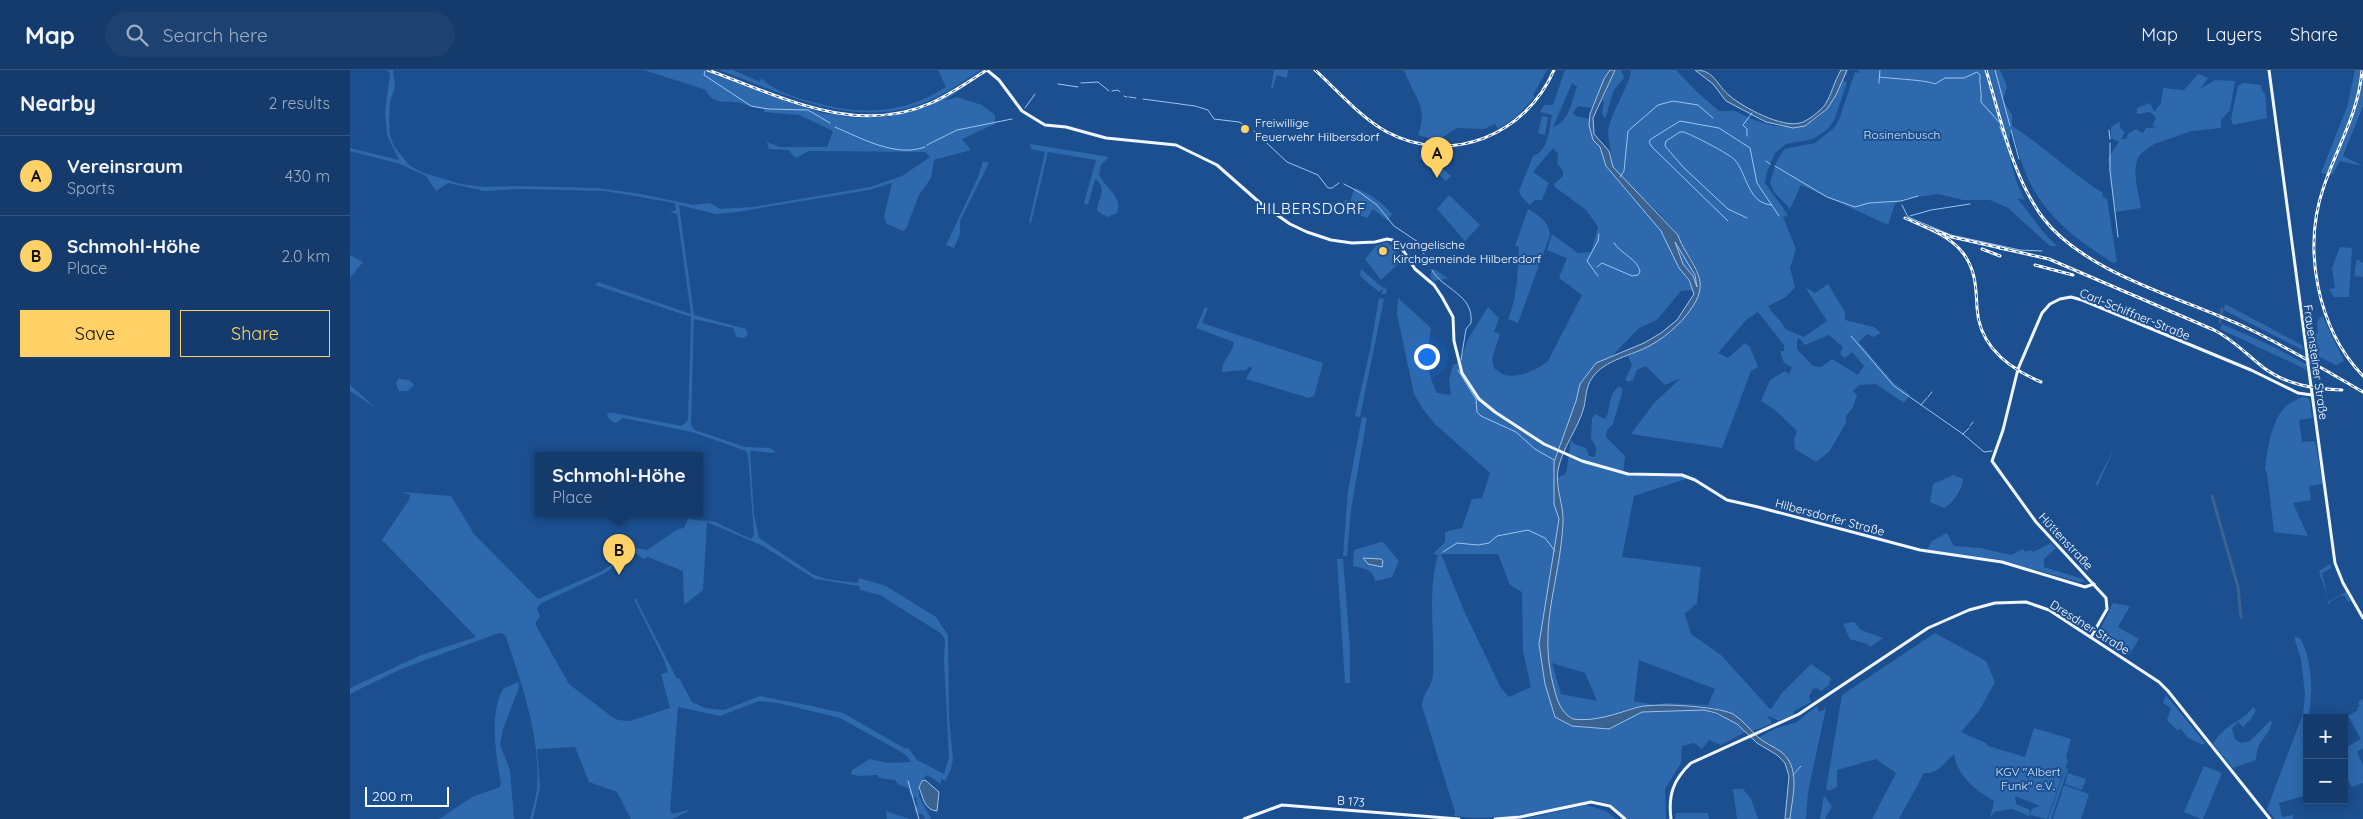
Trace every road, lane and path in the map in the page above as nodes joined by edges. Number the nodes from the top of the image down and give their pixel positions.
1 (987, 70) edge
2 (2269, 70) edge
3 (2312, 395) junction
4 (1992, 458) joint
5 (2092, 582) junction
6 (2363, 618) edge
7 (2091, 637) junction
8 (1244, 819) edge
9 (1460, 819) edge
10 (1495, 819) edge
11 (1625, 819) edge
12 (1671, 819) edge
13 (2270, 819) edge

1 - 5 main road, Hilbersdorfer Straße
2 - 3 main road, Frauensteiner Straße, bridge
3 - 4 main road, Carl-Schiffner-Straße
3 - 6 main road, Frauensteiner Straße
4 - 5 main road, Hüttenstraße
5 - 7 main road, Hüttenstraße
7 - 12 main road, Dresdner Straße
7 - 13 main road, Dresdner Straße
8 - 9 main road, B 173 / B 173
10 - 11 main road

